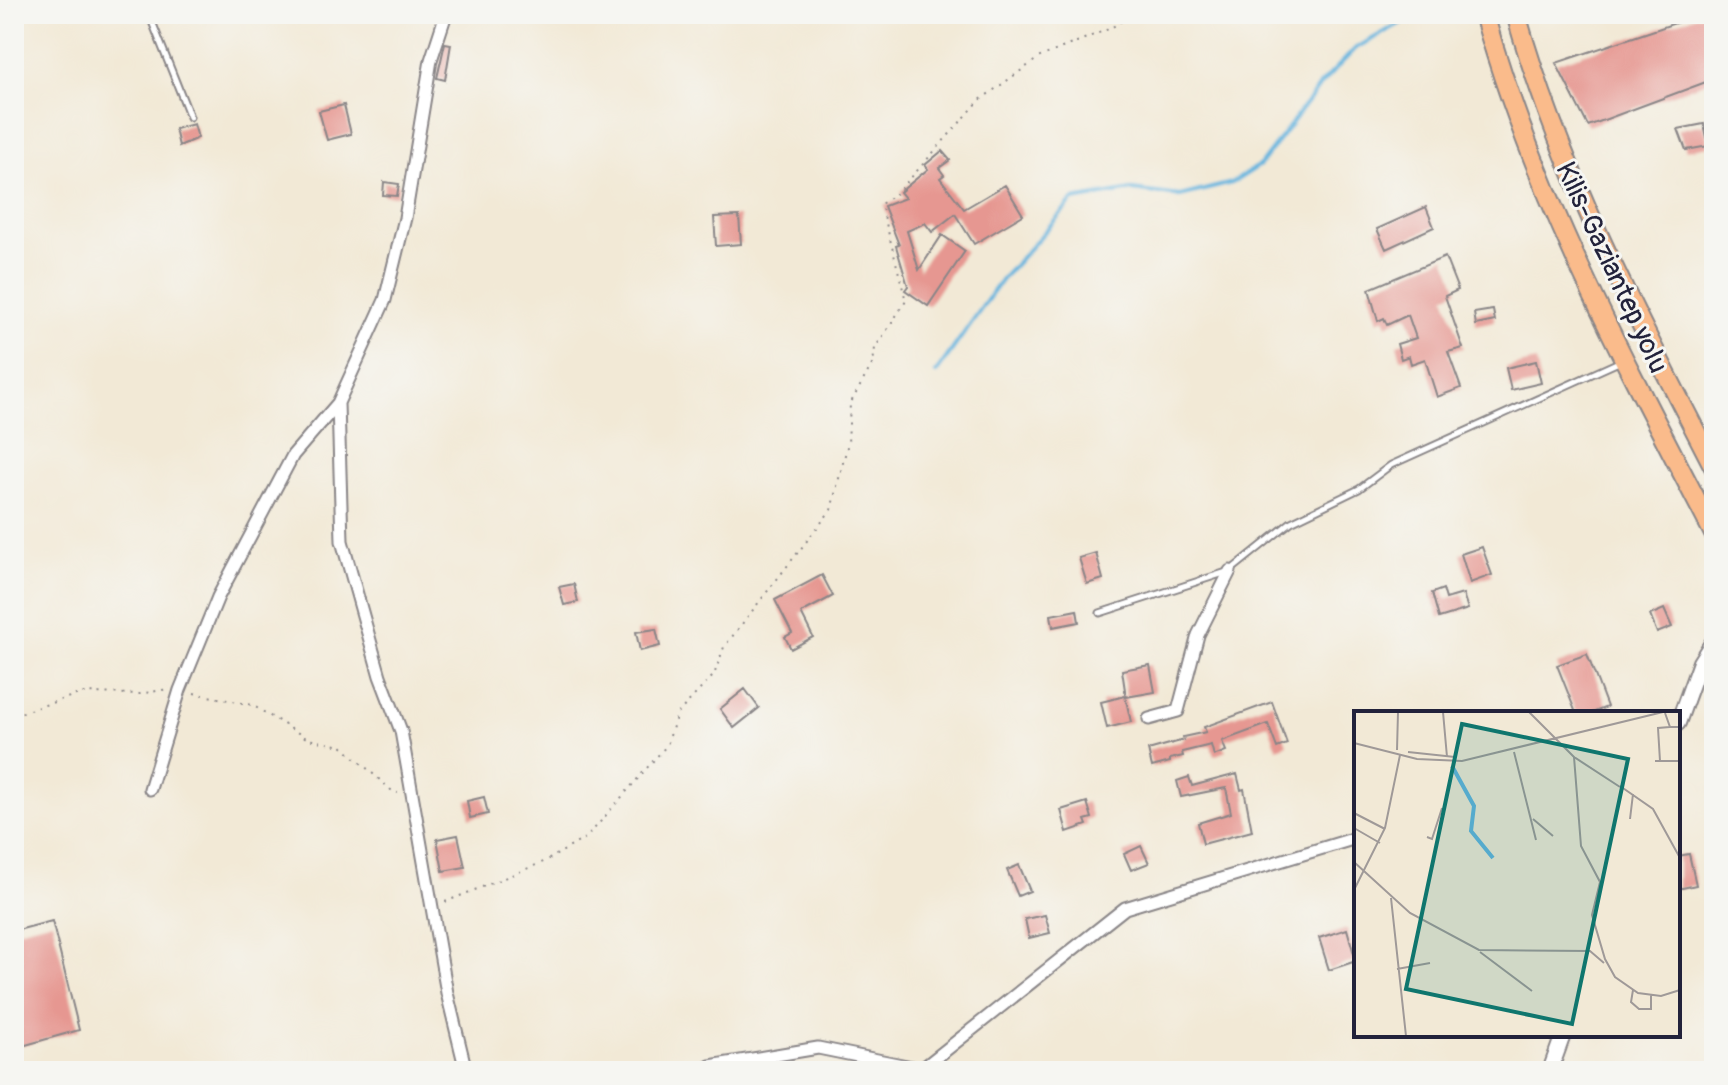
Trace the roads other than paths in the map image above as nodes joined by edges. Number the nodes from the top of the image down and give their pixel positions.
1 (149, 14) edge
2 (446, 14) edge
3 (1484, 14) edge
4 (1516, 14) edge
5 (190, 117) dead end
6 (1623, 360) junction
7 (338, 403) junction
8 (1714, 467) edge
9 (1714, 534) edge
10 (1230, 571) junction
11 (1100, 613) dead end
12 (1714, 640) edge
13 (1680, 717) edge
14 (1149, 719) dead end
15 (150, 789) dead end
16 (1354, 839) edge
17 (1556, 1037) edge
18 (1562, 1037) edge
19 (466, 1071) edge
20 (702, 1071) edge
21 (1543, 1071) edge
22 (1550, 1071) edge

1 - 5 lane
2 - 7 street
3 - 6 highway, Kilis-Gaziantep yolu
4 - 8 highway, Kilis-Gaziantep yolu
6 - 9 highway, Kilis-Gaziantep yolu
6 - 10 lane
7 - 15 street
7 - 19 street
10 - 11 lane
10 - 14 street
12 - 13 street
16 - 20 street
17 - 21 street
18 - 22 street

